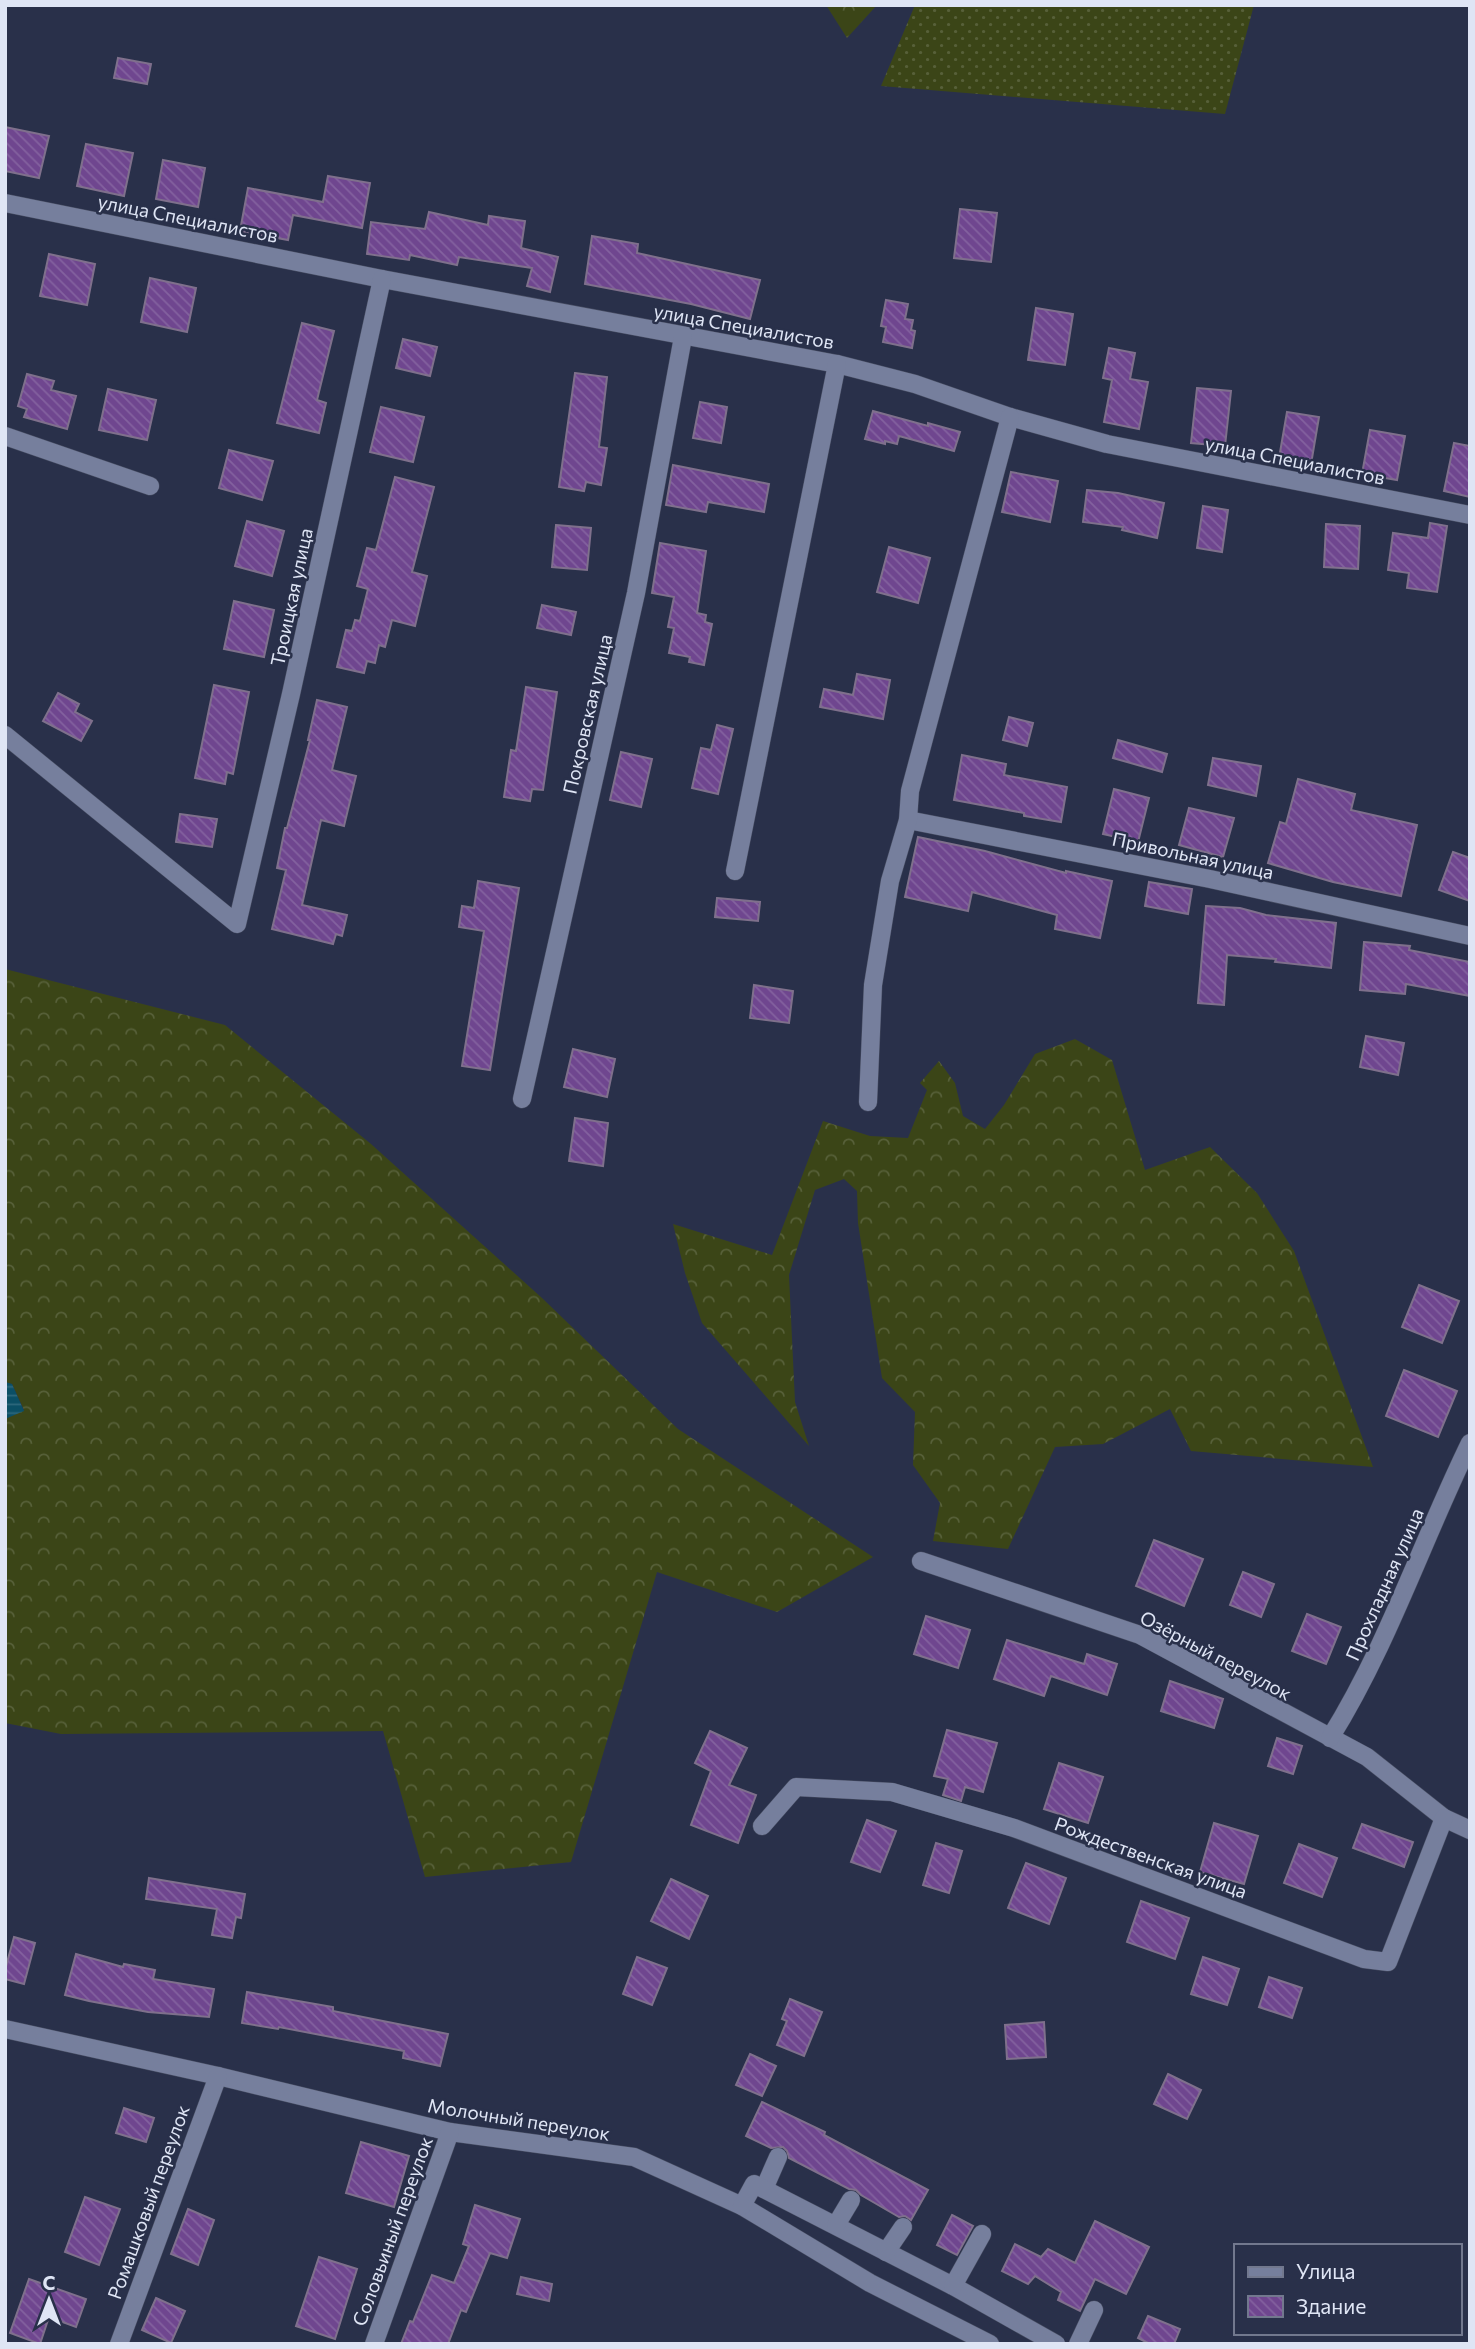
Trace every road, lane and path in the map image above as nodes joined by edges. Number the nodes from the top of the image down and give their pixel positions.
1 (5, 203) edge
2 (382, 279) junction
3 (682, 337) junction
4 (837, 364) junction
5 (1010, 417) junction
6 (5, 436) edge
7 (150, 486) dead end
8 (1470, 515) edge
9 (5, 735) edge
10 (908, 820) junction
11 (734, 871) dead end
12 (1470, 936) edge
13 (522, 1099) dead end
14 (868, 1102) dead end
15 (1470, 1443) edge
16 (921, 1562) dead end
17 (1331, 1738) junction
18 (1444, 1818) junction
19 (762, 1826) dead end
20 (1470, 1830) edge
21 (5, 2029) edge
22 (218, 2076) junction
23 (450, 2132) junction
24 (778, 2157) dead end
25 (764, 2189) junction
26 (851, 2200) dead end
27 (742, 2206) junction
28 (836, 2225) junction
29 (903, 2227) dead end
30 (982, 2234) dead end
31 (886, 2252) junction
32 (953, 2286) junction
33 (1094, 2309) dead end
34 (119, 2344) edge
35 (374, 2344) edge
36 (990, 2344) edge
37 (1056, 2344) edge
38 (1078, 2344) edge

1 - 2 street, улица Специалистов
2 - 3 street, улица Специалистов
2 - 9 street, Троицкая улица
3 - 4 street, улица Специалистов
3 - 13 street, Покровская улица
4 - 5 street, улица Специалистов
4 - 11 street
5 - 8 street, улица Специалистов
5 - 10 street
6 - 7 street
10 - 12 street, Привольная улица
10 - 14 street
15 - 17 street, Прохладная улица
16 - 17 street, Озёрный переулок
17 - 18 street, Озёрный переулок
18 - 19 street, Рождественская улица
18 - 20 street, Озёрный переулок
21 - 22 street, Молочный переулок
22 - 23 street, Молочный переулок
22 - 34 street, Ромашковый переулок
23 - 27 street, Молочный переулок
23 - 35 street, Соловьиный переулок
24 - 25 street
25 - 27 street
25 - 28 street
26 - 28 street
27 - 36 street, Молочный переулок
28 - 31 street
29 - 31 street
30 - 32 street
31 - 32 street
32 - 37 street
33 - 38 street

